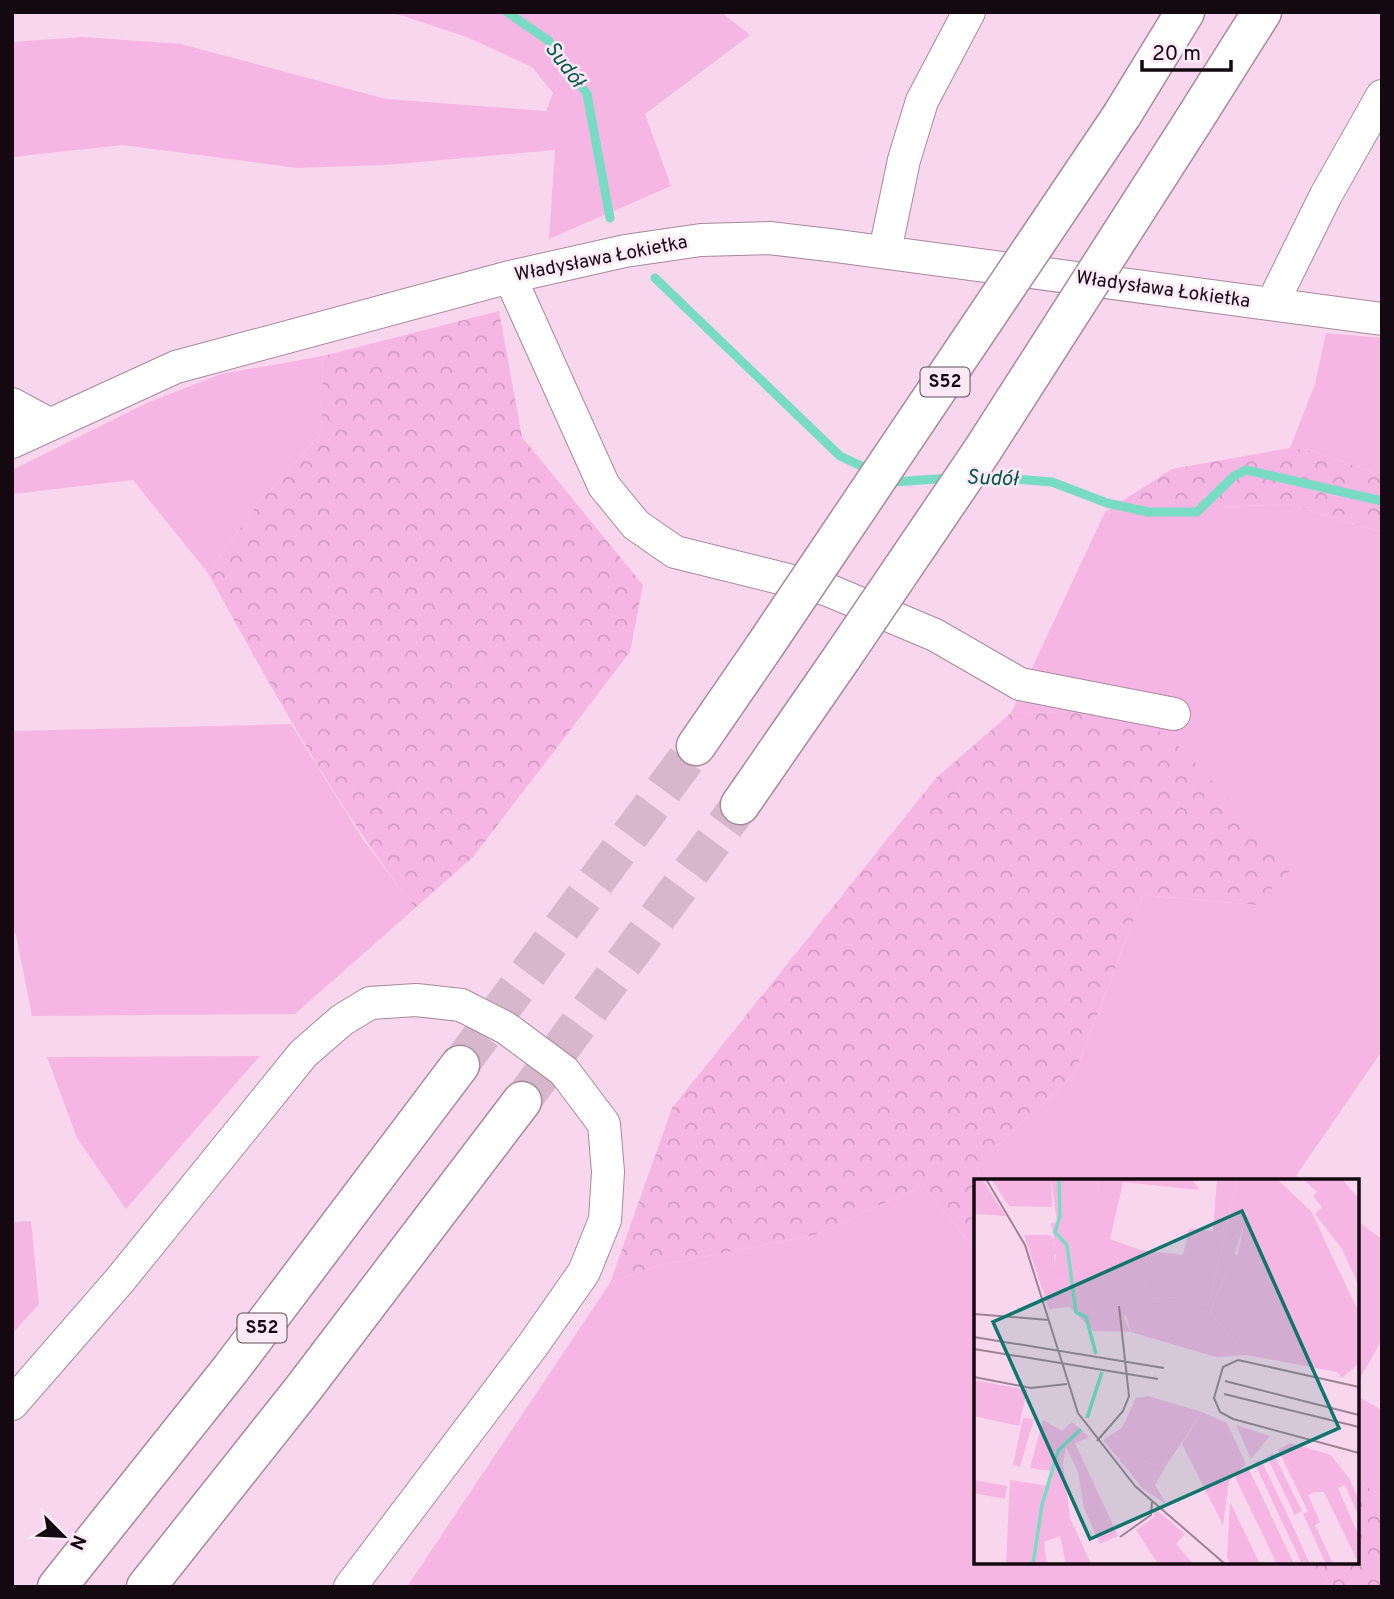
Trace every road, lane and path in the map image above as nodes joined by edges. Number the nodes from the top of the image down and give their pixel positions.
1 (969, 12) edge
2 (1185, 12) edge
3 (1262, 12) edge
4 (1382, 96) edge
5 (885, 251) junction
6 (510, 277) junction
7 (1272, 304) junction
8 (1382, 319) edge
9 (12, 404) edge
10 (49, 424) junction
11 (12, 442) edge
12 (1174, 714) dead end
13 (696, 746) tunnel mouth
14 (740, 805) tunnel mouth
15 (460, 1065) tunnel mouth
16 (522, 1101) tunnel mouth
17 (12, 1404) edge
18 (57, 1587) edge
19 (146, 1587) edge
20 (349, 1587) edge

1 - 5 street
2 - 13 highway, S52, bridge
3 - 14 highway, bridge
4 - 7 street
5 - 6 street, Władysława Łokietka
5 - 7 street, Władysława Łokietka
6 - 10 street, Władysława Łokietka
6 - 12 street
7 - 8 street, Władysława Łokietka
9 - 10 street
10 - 11 street, Władysława Łokietka
15 - 18 highway, S52
16 - 19 highway
17 - 20 street

